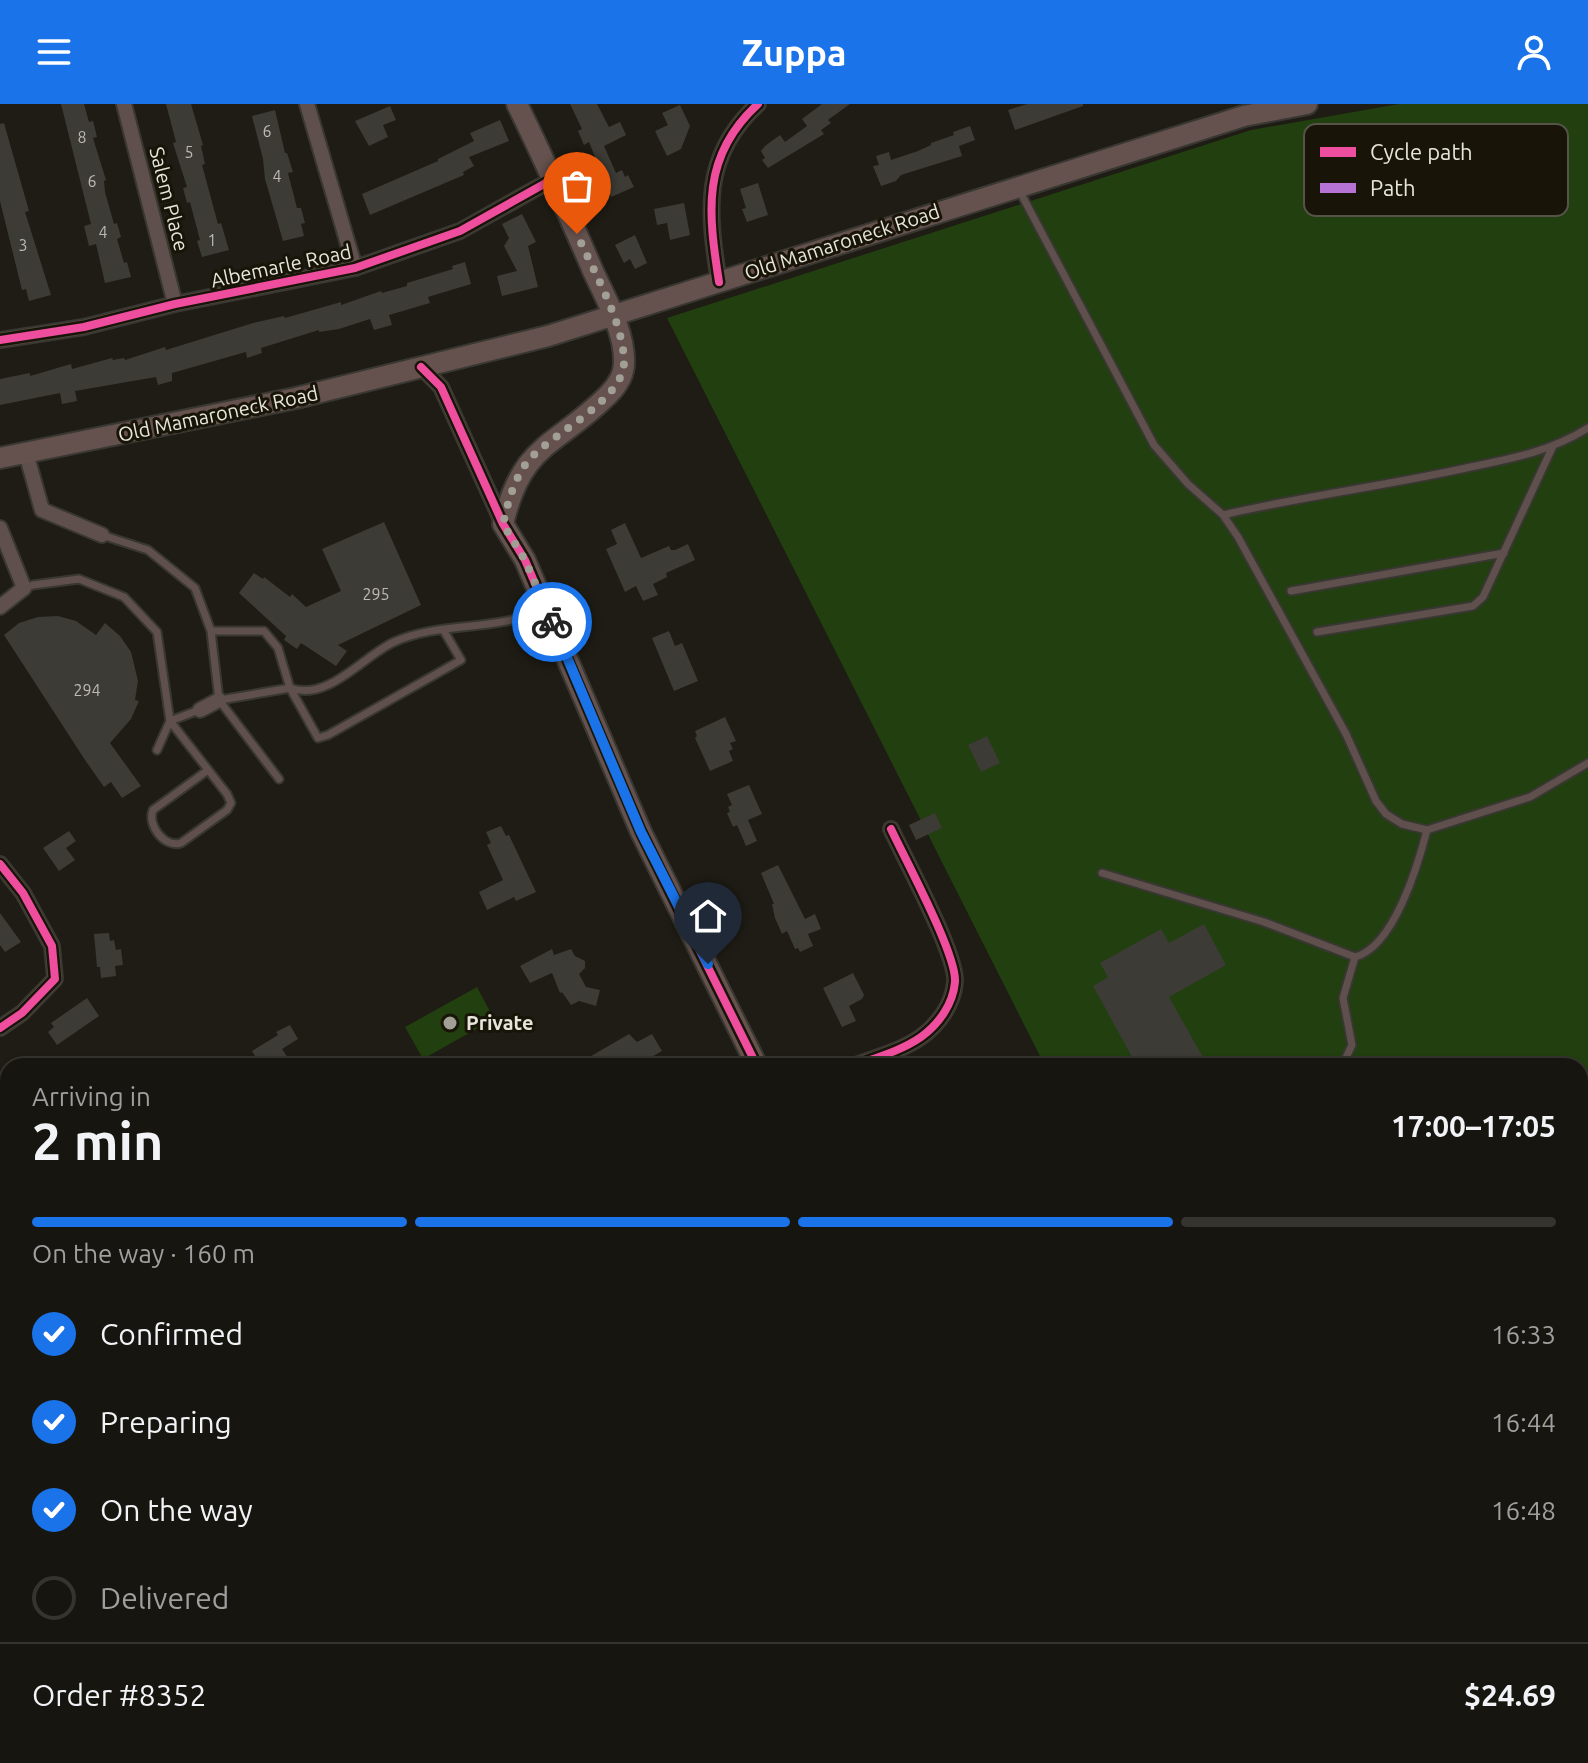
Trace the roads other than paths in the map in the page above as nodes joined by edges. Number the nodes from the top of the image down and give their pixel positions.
1 (124, 104) edge
2 (307, 104) edge
3 (517, 104) edge
4 (757, 104) edge
5 (1307, 104) edge
6 (553, 179) junction
7 (1017, 186) junction
8 (355, 268) junction
9 (719, 282) junction
10 (175, 304) junction
11 (613, 316) junction
12 (0, 340) edge
13 (421, 367) junction
14 (1588, 428) edge
15 (1553, 446) junction
16 (26, 453) junction
17 (0, 458) edge
18 (1223, 515) junction
19 (503, 524) junction
20 (0, 528) edge
21 (102, 535) joint
22 (0, 551) edge
23 (1504, 553) junction
24 (24, 588) junction
25 (1291, 591) dead end
26 (0, 607) edge
27 (546, 608) junction
28 (447, 630) junction
29 (211, 631) junction
30 (1317, 632) dead end
31 (290, 688) junction
32 (219, 700) junction
33 (200, 710) joint
34 (170, 721) junction
35 (157, 750) dead end
36 (1588, 763) edge
37 (208, 770) junction
38 (279, 779) dead end
39 (891, 829) dead end
40 (1427, 830) junction
41 (0, 864) edge
42 (1102, 873) dead end
43 (1355, 957) junction
44 (0, 1028) edge
45 (753, 1058) edge
46 (874, 1058) edge
47 (1346, 1058) edge

1 - 10 street, Salem Place
2 - 8 street
3 - 6 main road
4 - 9 street
5 - 7 main road, Old Mamaroneck Road
6 - 8 street, Albemarle Road
6 - 11 main road
7 - 9 main road, Old Mamaroneck Road
7 - 18 lane
8 - 10 street, Albemarle Road
9 - 11 main road, Old Mamaroneck Road
10 - 12 street, Albemarle Road
11 - 13 main road, Old Mamaroneck Road
11 - 19 main road
13 - 16 main road, Old Mamaroneck Road
13 - 19 street
14 - 15 lane
15 - 18 lane
15 - 23 lane
16 - 17 main road, Old Mamaroneck Road
16 - 21 street
18 - 40 lane
19 - 27 main road
20 - 24 street
21 - 29 lane
22 - 24 street
23 - 25 lane
23 - 30 lane
24 - 26 street
24 - 34 lane
27 - 28 lane
27 - 45 main road
28 - 31 lane
28 - 31 lane
29 - 31 lane
29 - 32 lane
31 - 32 lane
32 - 33 street
32 - 38 lane
33 - 34 lane
34 - 35 lane
34 - 37 lane
36 - 40 lane
37 - 37 lane
39 - 46 street
40 - 43 lane
41 - 44 street
42 - 43 lane
43 - 47 lane

